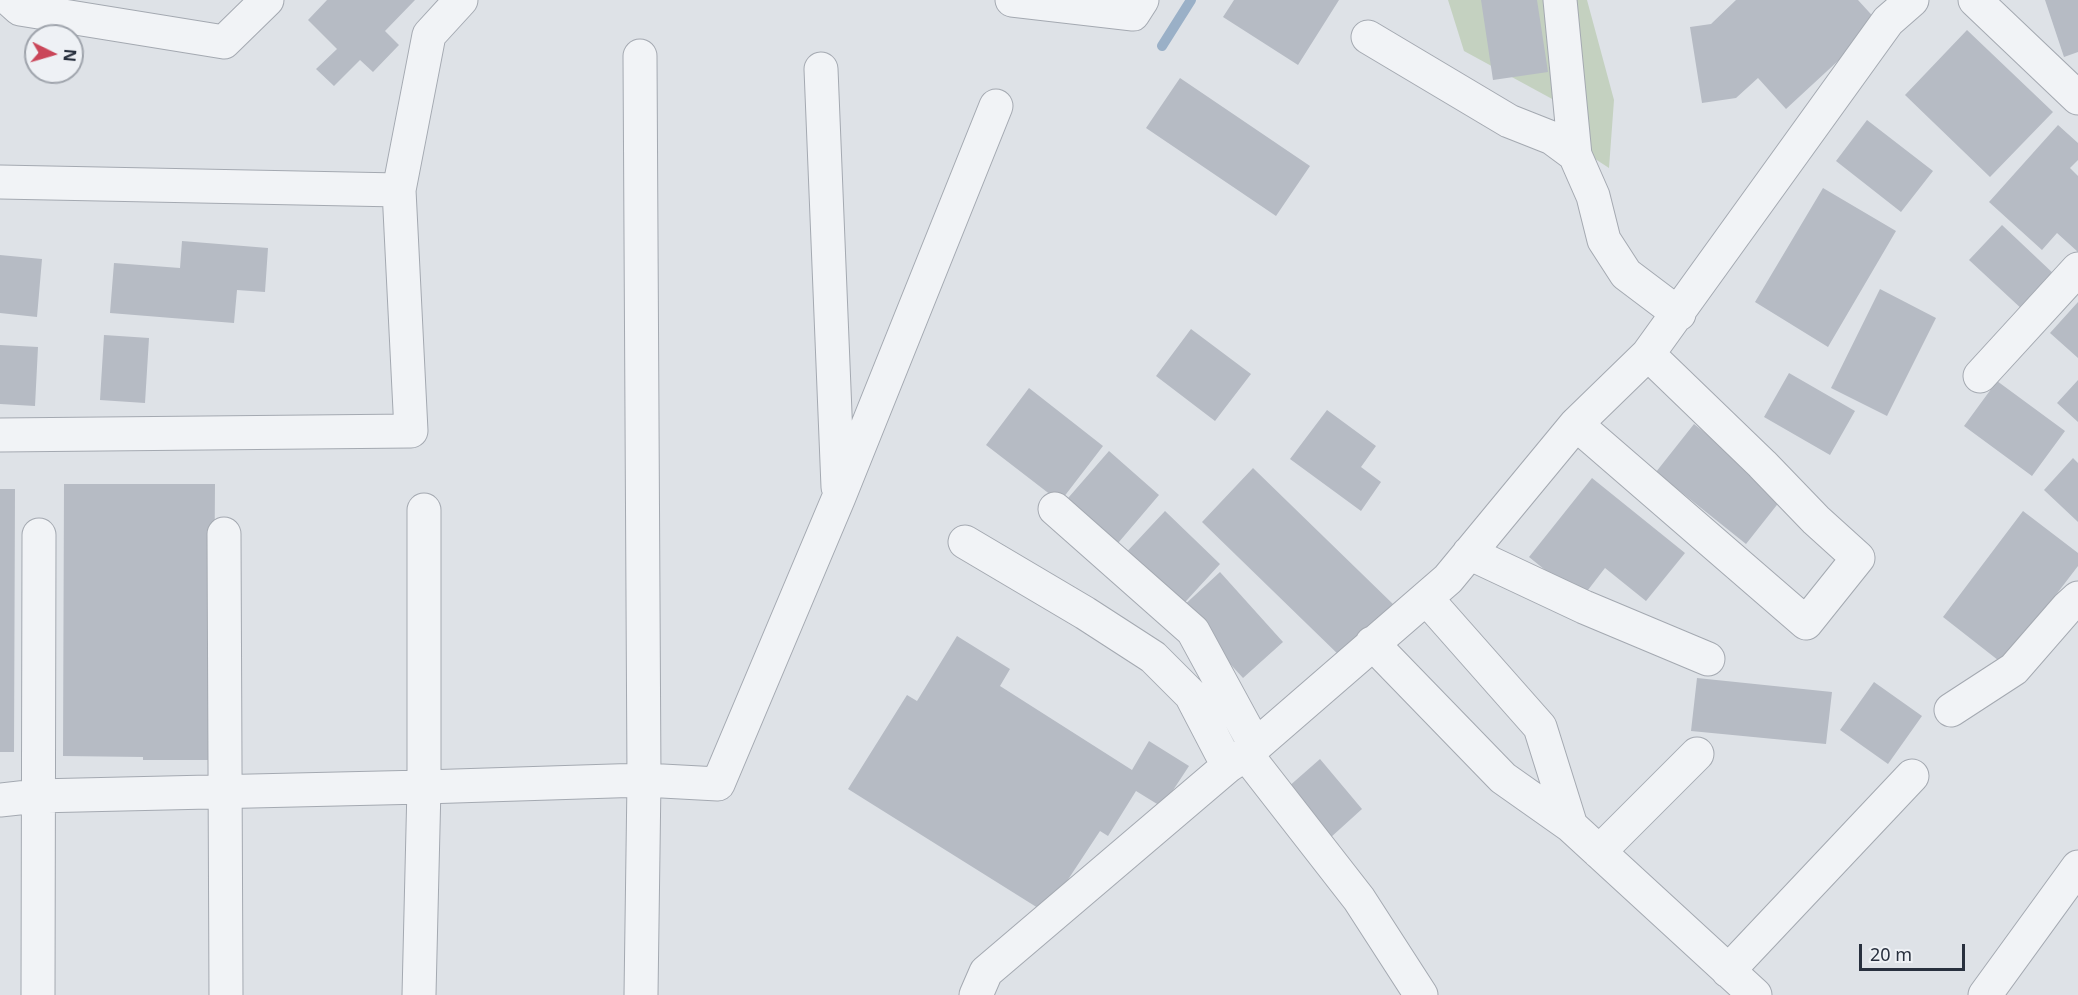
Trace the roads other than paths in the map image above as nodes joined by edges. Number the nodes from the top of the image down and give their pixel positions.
1 (267, 0) edge
2 (461, 0) edge
3 (1012, 0) edge
4 (1142, 0) edge
5 (1560, 0) edge
6 (1912, 0) edge
7 (1975, 0) edge
8 (19, 3) edge
9 (1880, 10) edge
10 (1368, 37) dead end
11 (640, 56) dead end
12 (821, 69) dead end
13 (2078, 98) edge
14 (996, 106) dead end
15 (1575, 155) junction
16 (0, 182) edge
17 (399, 190) junction
18 (2078, 269) edge
19 (1679, 314) junction
20 (1648, 354) junction
21 (1980, 376) dead end
22 (1576, 424) junction
23 (0, 435) edge
24 (839, 497) junction
25 (1055, 509) dead end
26 (423, 510) dead end
27 (224, 534) dead end
28 (39, 535) dead end
29 (965, 542) dead end
30 (1469, 553) junction
31 (1426, 598) junction
32 (2078, 598) edge
33 (1372, 643) junction
34 (1708, 660) dead end
35 (1951, 710) dead end
36 (1697, 754) dead end
37 (1243, 755) junction
38 (1912, 776) dead end
39 (644, 780) junction
40 (424, 787) junction
41 (225, 792) junction
42 (37, 796) junction
43 (0, 800) edge
44 (1571, 826) junction
45 (1599, 852) junction
46 (2078, 867) edge
47 (1728, 970) junction
48 (38, 995) edge
49 (226, 995) edge
50 (419, 995) edge
51 (641, 995) edge
52 (976, 995) edge
53 (1421, 995) edge
54 (1755, 995) edge
55 (1985, 995) edge

1 - 8 street
2 - 17 street
3 - 4 street
5 - 15 street
6 - 9 street
7 - 13 street
9 - 19 street
10 - 15 street
11 - 39 street
12 - 24 street
14 - 24 street
15 - 19 street
16 - 17 street
17 - 23 street
18 - 21 street
19 - 20 street
20 - 22 street
20 - 22 street
22 - 30 street
24 - 39 street
25 - 37 street
26 - 40 street
27 - 41 street
28 - 42 street
29 - 37 street
30 - 31 street
30 - 34 street
31 - 33 street
31 - 44 street
32 - 35 street
33 - 37 street
33 - 44 street
36 - 45 street
37 - 52 street
37 - 53 street
38 - 47 street
39 - 40 street
39 - 51 street
40 - 41 street
40 - 50 street
41 - 42 street
41 - 49 street
42 - 43 street
42 - 48 street
44 - 45 street
45 - 47 street
46 - 55 street
47 - 54 street

